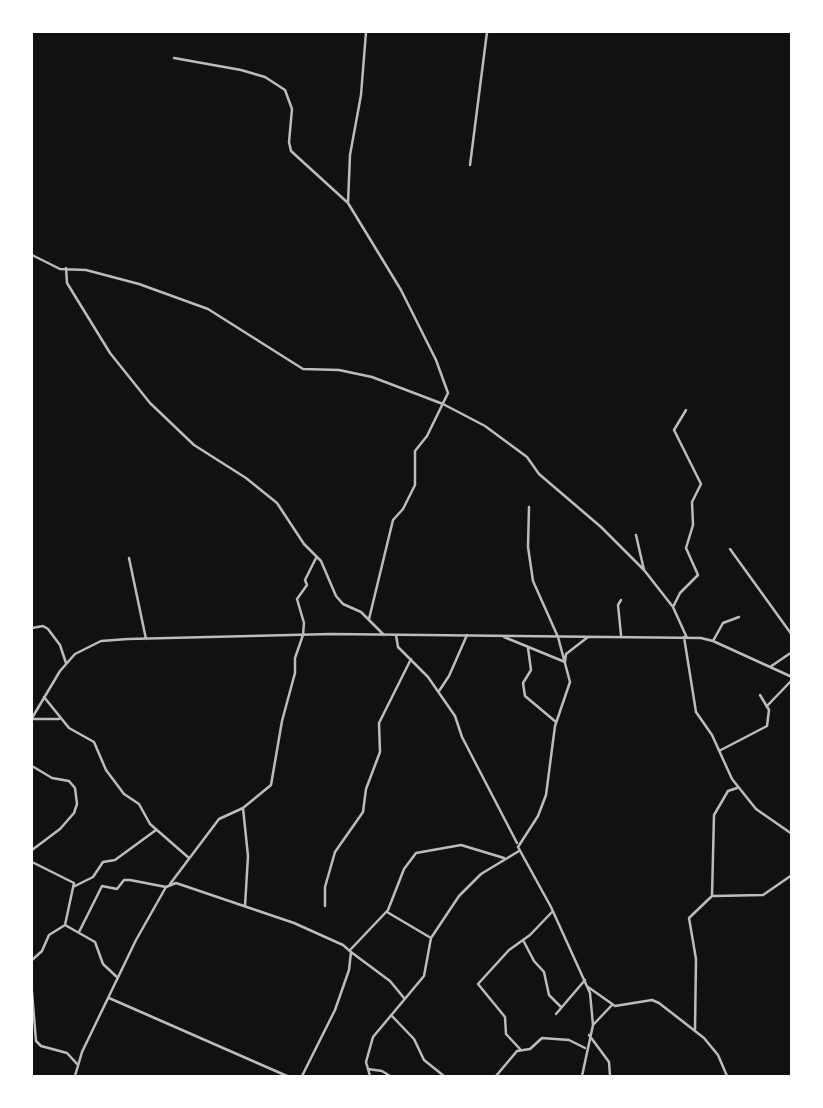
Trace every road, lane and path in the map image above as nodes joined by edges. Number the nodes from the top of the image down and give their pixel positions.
1 (366, 32) edge
2 (487, 32) edge
3 (174, 58) dead end
4 (470, 165) dead end
5 (348, 203) junction
6 (32, 255) edge
7 (66, 268) junction
8 (443, 404) junction
9 (686, 410) dead end
10 (530, 507) dead end
11 (636, 535) dead end
12 (730, 549) dead end
13 (129, 558) dead end
14 (316, 558) junction
15 (644, 570) junction
16 (621, 600) dead end
17 (673, 607) junction
18 (739, 617) dead end
19 (369, 619) junction
20 (32, 628) edge
21 (303, 635) junction
22 (384, 635) junction
23 (396, 635) junction
24 (467, 635) junction
25 (621, 635) junction
26 (792, 635) edge
27 (501, 636) junction
28 (589, 636) junction
29 (558, 637) junction
30 (686, 638) junction
31 (146, 639) junction
32 (713, 640) junction
33 (528, 648) junction
34 (792, 652) edge
35 (411, 659) junction
36 (565, 662) junction
37 (66, 663) junction
38 (770, 667) junction
39 (792, 679) edge
40 (439, 691) junction
41 (760, 695) dead end
42 (44, 697) junction
43 (767, 706) junction
44 (32, 719) edge
45 (59, 719) junction
46 (556, 723) junction
47 (719, 751) junction
48 (32, 766) edge
49 (737, 788) junction
50 (243, 808) junction
51 (156, 830) junction
52 (792, 834) edge
53 (517, 844) junction
54 (32, 850) edge
55 (519, 851) junction
56 (189, 858) junction
57 (504, 858) junction
58 (32, 862) edge
59 (792, 875) edge
60 (75, 886) junction
61 (168, 886) junction
62 (712, 896) junction
63 (246, 906) junction
64 (325, 906) dead end
65 (387, 912) junction
66 (552, 912) junction
67 (65, 925) junction
68 (79, 933) junction
69 (431, 938) junction
70 (523, 940) junction
71 (351, 951) junction
72 (32, 960) edge
73 (118, 978) junction
74 (584, 980) junction
75 (588, 987) junction
76 (32, 992) edge
77 (109, 998) junction
78 (405, 999) junction
79 (612, 1005) junction
80 (561, 1007) junction
81 (556, 1014) dead end
82 (391, 1016) junction
83 (593, 1025) junction
84 (695, 1029) junction
85 (590, 1035) junction
86 (586, 1048) junction
87 (520, 1049) junction
88 (78, 1065) junction
89 (368, 1069) junction
90 (75, 1076) edge
91 (287, 1076) edge
92 (302, 1076) edge
93 (370, 1076) edge
94 (390, 1076) edge
95 (444, 1076) edge
96 (496, 1076) edge
97 (582, 1076) edge
98 (610, 1076) edge
99 (727, 1076) edge

1 - 5 street
2 - 4 street
3 - 5 street
5 - 8 street
6 - 7 street
7 - 8 street
7 - 14 street
8 - 15 street
8 - 19 street
9 - 17 street
10 - 29 street
11 - 15 street
12 - 26 street
13 - 31 street
14 - 19 street
14 - 21 street
15 - 17 street
16 - 25 street
17 - 30 street
18 - 32 street
19 - 22 street
20 - 37 street
21 - 22 street
21 - 31 street
21 - 50 street
22 - 23 street
23 - 24 street
23 - 35 street
24 - 27 street
24 - 40 street
25 - 28 street
25 - 30 street
27 - 29 street
27 - 33 street
28 - 29 street
28 - 36 street
29 - 36 street
30 - 32 street
30 - 47 street
31 - 37 street
32 - 38 street
33 - 36 street
33 - 46 street
34 - 38 street
35 - 40 street
35 - 64 street
36 - 46 street
37 - 42 street
38 - 39 street
39 - 43 street
40 - 53 street
41 - 43 street
42 - 44 street
42 - 45 street
43 - 47 street
44 - 45 street
45 - 51 street
46 - 53 street
47 - 49 street
48 - 54 street
49 - 52 street
49 - 62 street
50 - 56 street
50 - 63 street
51 - 56 street
51 - 60 street
53 - 55 street
55 - 57 street
55 - 66 street
56 - 61 street
57 - 65 street
57 - 69 street
58 - 60 street
59 - 62 street
60 - 67 street
61 - 63 street
61 - 68 street
61 - 73 street
62 - 84 street
63 - 71 street
65 - 69 street
65 - 71 street
66 - 70 street
66 - 74 street
67 - 68 street
67 - 72 street
68 - 73 street
69 - 78 street
70 - 80 street
70 - 87 street
71 - 78 street
71 - 92 street
73 - 77 street
74 - 75 street
74 - 80 street
75 - 79 street
75 - 83 street
76 - 88 street
77 - 88 street
77 - 91 street
78 - 82 street
79 - 83 street
79 - 84 street
80 - 81 street
82 - 89 street
82 - 95 street
83 - 85 street
84 - 99 street
85 - 86 street
85 - 98 street
86 - 87 street
86 - 97 street
87 - 96 street
88 - 90 street
89 - 93 street
89 - 94 street

